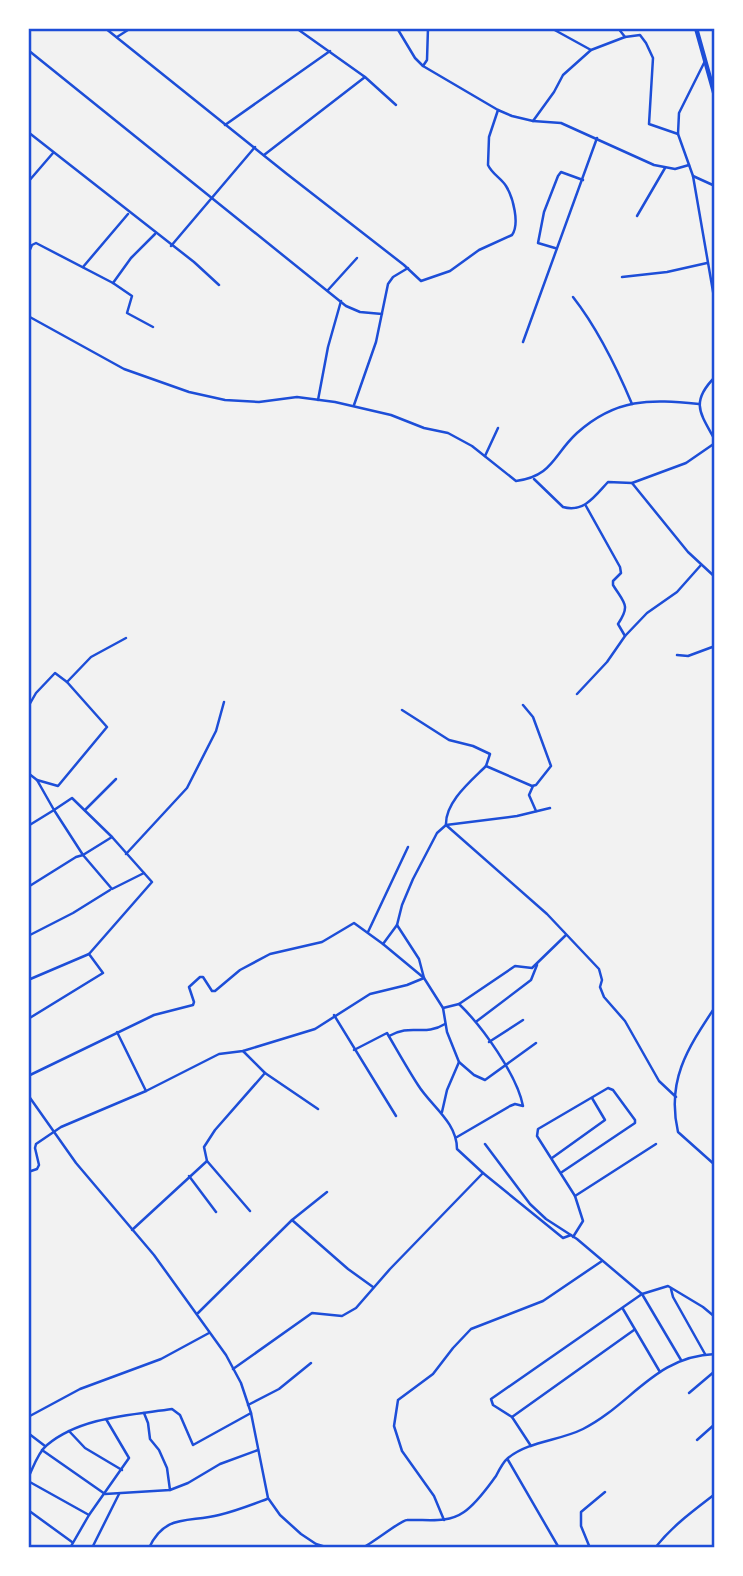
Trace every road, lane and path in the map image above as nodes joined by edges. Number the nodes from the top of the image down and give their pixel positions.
1 (105, 28) edge
2 (131, 28) edge
3 (296, 28) edge
4 (397, 28) edge
5 (428, 28) edge
6 (551, 28) edge
7 (618, 28) edge
8 (696, 28) edge
9 (117, 37) junction
10 (625, 37) junction
11 (28, 50) edge
12 (591, 50) junction
13 (330, 51) junction
14 (705, 61) junction
15 (423, 66) junction
16 (365, 77) junction
17 (715, 96) edge
18 (396, 105) dead end
19 (498, 110) junction
20 (533, 121) junction
21 (225, 125) junction
22 (28, 132) edge
23 (678, 134) junction
24 (597, 138) junction
25 (255, 147) junction
26 (53, 153) junction
27 (264, 155) junction
28 (689, 165) junction
29 (665, 168) junction
30 (693, 176) junction
31 (583, 180) junction
32 (28, 182) edge
33 (715, 186) edge
34 (214, 198) junction
35 (129, 213) junction
36 (637, 216) dead end
37 (155, 234) junction
38 (171, 246) junction
39 (557, 248) junction
40 (28, 254) edge
41 (356, 258) dead end
42 (707, 263) junction
43 (83, 268) junction
44 (408, 268) junction
45 (622, 277) dead end
46 (113, 284) junction
47 (219, 285) dead end
48 (328, 290) junction
49 (573, 297) dead end
50 (341, 301) junction
51 (715, 303) edge
52 (383, 314) junction
53 (28, 316) edge
54 (153, 327) dead end
55 (523, 342) dead end
56 (715, 377) edge
57 (318, 400) junction
58 (632, 404) junction
59 (699, 404) junction
60 (354, 405) junction
61 (498, 428) dead end
62 (715, 442) edge
63 (485, 456) junction
64 (534, 478) junction
65 (632, 483) junction
66 (586, 506) junction
67 (701, 565) junction
68 (715, 577) edge
69 (625, 636) junction
70 (126, 638) dead end
71 (715, 646) edge
72 (677, 656) dead end
73 (67, 682) junction
74 (577, 694) dead end
75 (224, 702) dead end
76 (523, 705) dead end
77 (28, 707) edge
78 (402, 710) dead end
79 (486, 765) junction
80 (28, 773) edge
81 (116, 779) dead end
82 (37, 780) junction
83 (533, 786) junction
84 (550, 808) dead end
85 (54, 810) junction
86 (85, 810) junction
87 (537, 812) junction
88 (446, 825) junction
89 (28, 826) edge
90 (113, 837) junction
91 (408, 847) dead end
92 (126, 854) junction
93 (83, 855) junction
94 (144, 873) junction
95 (28, 887) edge
96 (112, 890) junction
97 (397, 925) junction
98 (368, 932) junction
99 (566, 935) junction
100 (28, 936) edge
101 (383, 944) junction
102 (89, 954) junction
103 (537, 964) junction
104 (424, 978) junction
105 (28, 980) edge
106 (459, 1004) junction
107 (715, 1007) edge
108 (443, 1008) junction
109 (334, 1015) junction
110 (28, 1019) edge
111 (523, 1020) dead end
112 (477, 1021) junction
113 (446, 1024) junction
114 (117, 1032) junction
115 (389, 1036) junction
116 (489, 1042) junction
117 (536, 1043) dead end
118 (354, 1050) junction
119 (243, 1051) junction
120 (459, 1062) junction
121 (505, 1066) junction
122 (265, 1073) junction
123 (28, 1076) edge
124 (146, 1091) junction
125 (28, 1095) edge
126 (676, 1097) junction
127 (592, 1098) junction
128 (318, 1109) dead end
129 (442, 1113) junction
130 (396, 1116) dead end
131 (55, 1131) junction
132 (457, 1137) junction
133 (485, 1144) dead end
134 (656, 1144) dead end
135 (552, 1158) junction
136 (207, 1161) junction
137 (715, 1164) edge
138 (28, 1172) edge
139 (562, 1172) junction
140 (483, 1173) junction
141 (189, 1176) junction
142 (327, 1192) dead end
143 (575, 1196) junction
144 (250, 1211) dead end
145 (216, 1212) dead end
146 (292, 1220) junction
147 (131, 1231) junction
148 (572, 1236) junction
149 (602, 1261) junction
150 (374, 1288) junction
151 (671, 1289) junction
152 (642, 1294) junction
153 (623, 1309) junction
154 (198, 1313) junction
155 (715, 1317) edge
156 (634, 1330) junction
157 (209, 1333) junction
158 (706, 1354) junction
159 (715, 1354) edge
160 (681, 1360) junction
161 (311, 1363) dead end
162 (233, 1369) junction
163 (715, 1371) edge
164 (660, 1372) junction
165 (689, 1393) dead end
166 (248, 1405) junction
167 (144, 1413) junction
168 (251, 1413) junction
169 (28, 1417) edge
170 (512, 1417) junction
171 (106, 1419) junction
172 (715, 1424) edge
173 (69, 1430) junction
174 (28, 1433) edge
175 (697, 1440) dead end
176 (45, 1446) junction
177 (531, 1446) junction
178 (42, 1450) junction
179 (259, 1450) junction
180 (507, 1459) junction
181 (121, 1469) junction
182 (28, 1480) edge
183 (170, 1490) junction
184 (605, 1492) dead end
185 (119, 1493) junction
186 (105, 1494) junction
187 (715, 1494) edge
188 (268, 1498) junction
189 (28, 1510) edge
190 (89, 1515) junction
191 (444, 1520) junction
192 (309, 1540) junction
193 (72, 1542) junction
194 (28, 1545) edge
195 (34, 1548) edge
196 (69, 1548) edge
197 (92, 1548) edge
198 (149, 1548) edge
199 (308, 1548) edge
200 (329, 1548) edge
201 (362, 1548) edge
202 (559, 1548) edge
203 (590, 1548) edge
204 (655, 1548) edge

1 - 9 street
2 - 9 street
3 - 13 street
4 - 15 street
5 - 15 street
6 - 12 street
7 - 10 street
8 - 14 main road
9 - 21 street
10 - 12 street
10 - 23 street
11 - 34 street
12 - 20 street
13 - 16 street
13 - 21 street
14 - 17 main road
14 - 23 street
15 - 19 street
16 - 18 street
16 - 27 street
19 - 20 street
19 - 44 street
20 - 24 street
21 - 25 street
22 - 26 street
23 - 28 street
24 - 29 street
24 - 31 street
25 - 27 street
25 - 34 street
26 - 32 street
26 - 35 street
27 - 44 street
28 - 29 street
28 - 30 street
29 - 36 street
30 - 33 street
30 - 42 street
31 - 39 street
31 - 39 street
34 - 38 street
34 - 48 street
35 - 37 street
35 - 43 street
37 - 38 street
37 - 46 street
38 - 47 street
39 - 55 street
40 - 43 street
41 - 48 street
42 - 45 street
42 - 51 street
43 - 46 street
44 - 52 street
46 - 54 street
48 - 50 street
49 - 58 street
50 - 52 street
50 - 57 street
52 - 60 street
53 - 57 street
56 - 59 street
57 - 60 street
58 - 59 street
58 - 64 street
59 - 62 street
60 - 63 street
61 - 63 street
62 - 65 street
63 - 64 street
64 - 66 street
65 - 66 street
65 - 67 street
66 - 69 street
67 - 68 street
67 - 69 street
69 - 74 street
70 - 73 street
71 - 72 street
73 - 77 street
73 - 82 street
75 - 92 street
76 - 83 street
78 - 79 street
79 - 83 street
79 - 88 street
80 - 82 street
81 - 86 street
82 - 85 street
83 - 87 street
84 - 87 street
85 - 86 street
85 - 89 street
85 - 93 street
86 - 90 street
87 - 88 street
88 - 97 street
88 - 99 street
90 - 92 street
90 - 93 street
91 - 98 street
92 - 94 street
93 - 95 street
93 - 96 street
94 - 96 street
94 - 102 street
96 - 100 street
97 - 101 street
97 - 104 street
98 - 101 street
98 - 114 street
99 - 103 street
99 - 126 street
101 - 104 street
102 - 105 street
102 - 110 street
103 - 106 street
103 - 112 street
104 - 108 street
104 - 109 street
106 - 108 street
106 - 112 street
107 - 126 street
108 - 113 street
109 - 118 street
109 - 119 street
111 - 116 street
112 - 116 street
113 - 115 street
113 - 120 street
114 - 123 street
114 - 124 street
115 - 118 street
115 - 129 street
116 - 121 street
117 - 121 street
118 - 130 street
119 - 122 street
119 - 124 street
120 - 121 street
120 - 129 street
121 - 132 street
122 - 128 street
122 - 136 street
124 - 131 street
125 - 131 street
126 - 137 street
127 - 135 street
127 - 135 street
127 - 139 street
129 - 132 street
131 - 138 street
131 - 147 street
132 - 140 street
133 - 148 street
134 - 143 street
135 - 139 street
136 - 141 street
136 - 144 street
139 - 143 street
140 - 148 street
140 - 150 street
141 - 145 street
141 - 147 street
142 - 146 street
143 - 148 street
146 - 150 street
146 - 154 street
147 - 154 street
148 - 149 street
149 - 152 street
149 - 191 street
150 - 162 street
151 - 152 street
151 - 155 street
151 - 158 street
152 - 153 street
152 - 160 street
153 - 156 street
153 - 170 street
154 - 157 street
156 - 164 street
156 - 170 street
157 - 162 street
157 - 169 street
158 - 159 street
158 - 160 street
160 - 164 street
161 - 166 street
162 - 166 street
163 - 165 street
164 - 177 street
166 - 168 street
167 - 168 street
167 - 171 street
167 - 183 street
168 - 179 street
170 - 177 street
171 - 173 street
171 - 181 street
172 - 175 street
173 - 176 street
173 - 181 street
174 - 176 street
176 - 178 street
177 - 180 street
178 - 182 street
178 - 186 street
179 - 183 street
179 - 188 street
180 - 191 street
180 - 202 street
181 - 186 street
182 - 190 street
183 - 185 street
184 - 203 street
185 - 186 street
185 - 197 street
186 - 190 street
187 - 204 street
188 - 192 street
188 - 198 street
189 - 193 street
190 - 193 street
191 - 201 street
192 - 199 street
192 - 200 street
193 - 196 street
194 - 195 street

